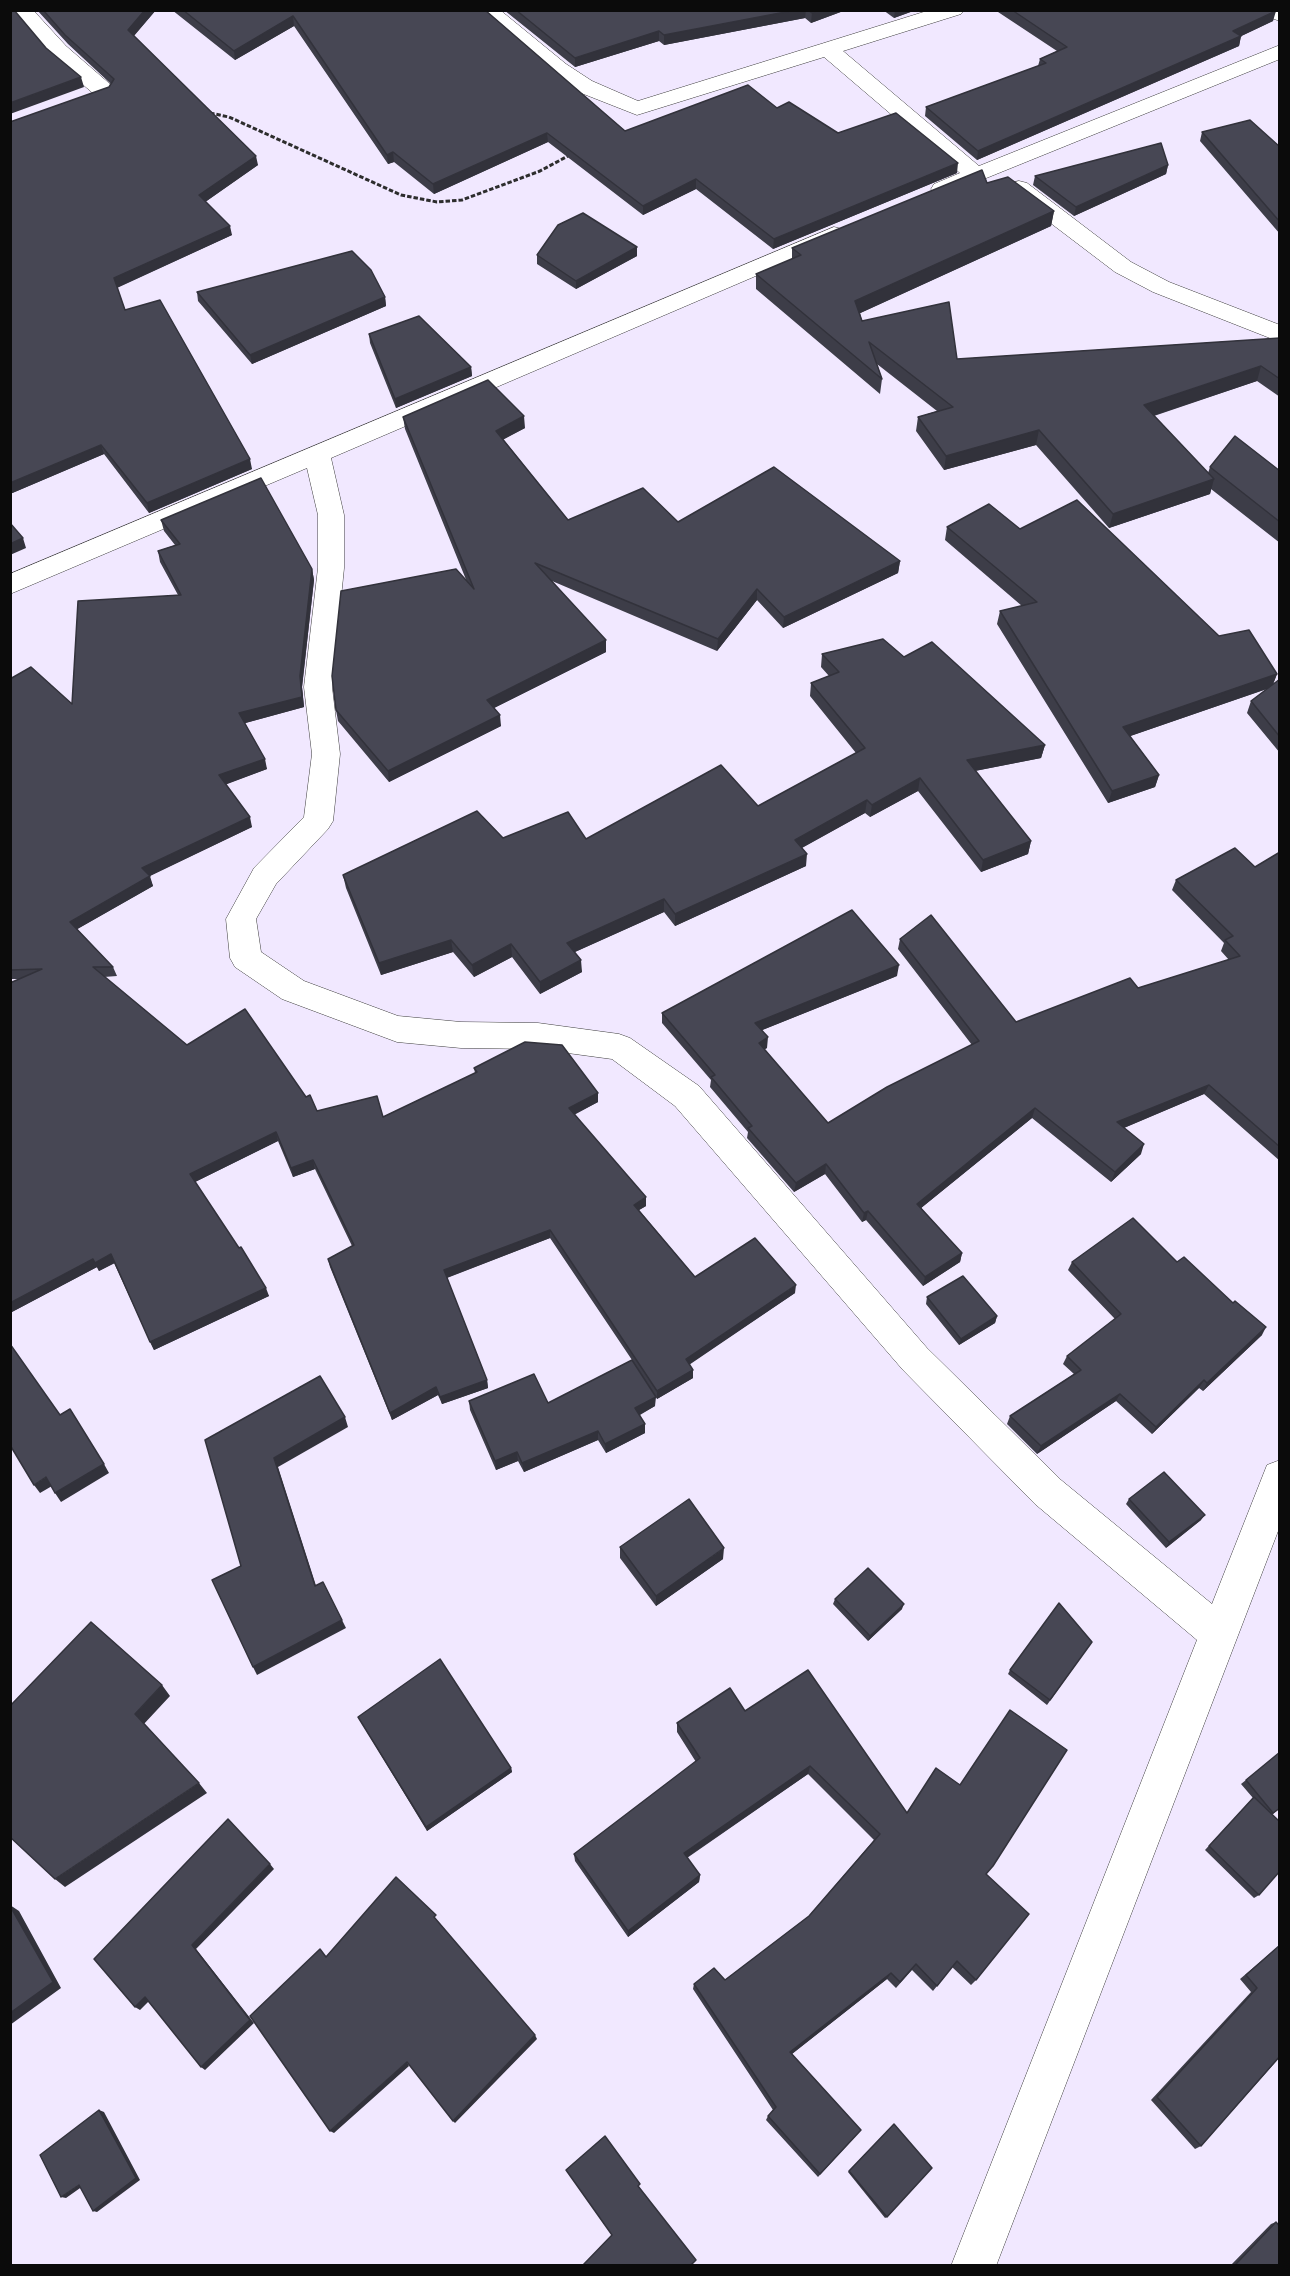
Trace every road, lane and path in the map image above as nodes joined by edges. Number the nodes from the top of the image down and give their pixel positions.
1 (21, 10) edge
2 (487, 10) edge
3 (954, 10) edge
4 (1266, 10) edge
5 (1280, 15) edge
6 (830, 50) junction
7 (1280, 51) edge
8 (83, 98) edge
9 (206, 112) edge
10 (571, 154) edge
11 (984, 172) junction
12 (922, 197) edge
13 (858, 224) edge
14 (1280, 334) edge
15 (317, 455) junction
16 (10, 585) edge
17 (1280, 1477) edge
18 (1219, 1634) junction
19 (973, 2265) edge

1 - 8 street
2 - 6 street
3 - 6 street
4 - 5 street
6 - 11 street
7 - 11 street
9 - 10 path
11 - 12 street
11 - 14 street
13 - 15 street
15 - 16 street
15 - 18 street
17 - 18 street
18 - 19 street

